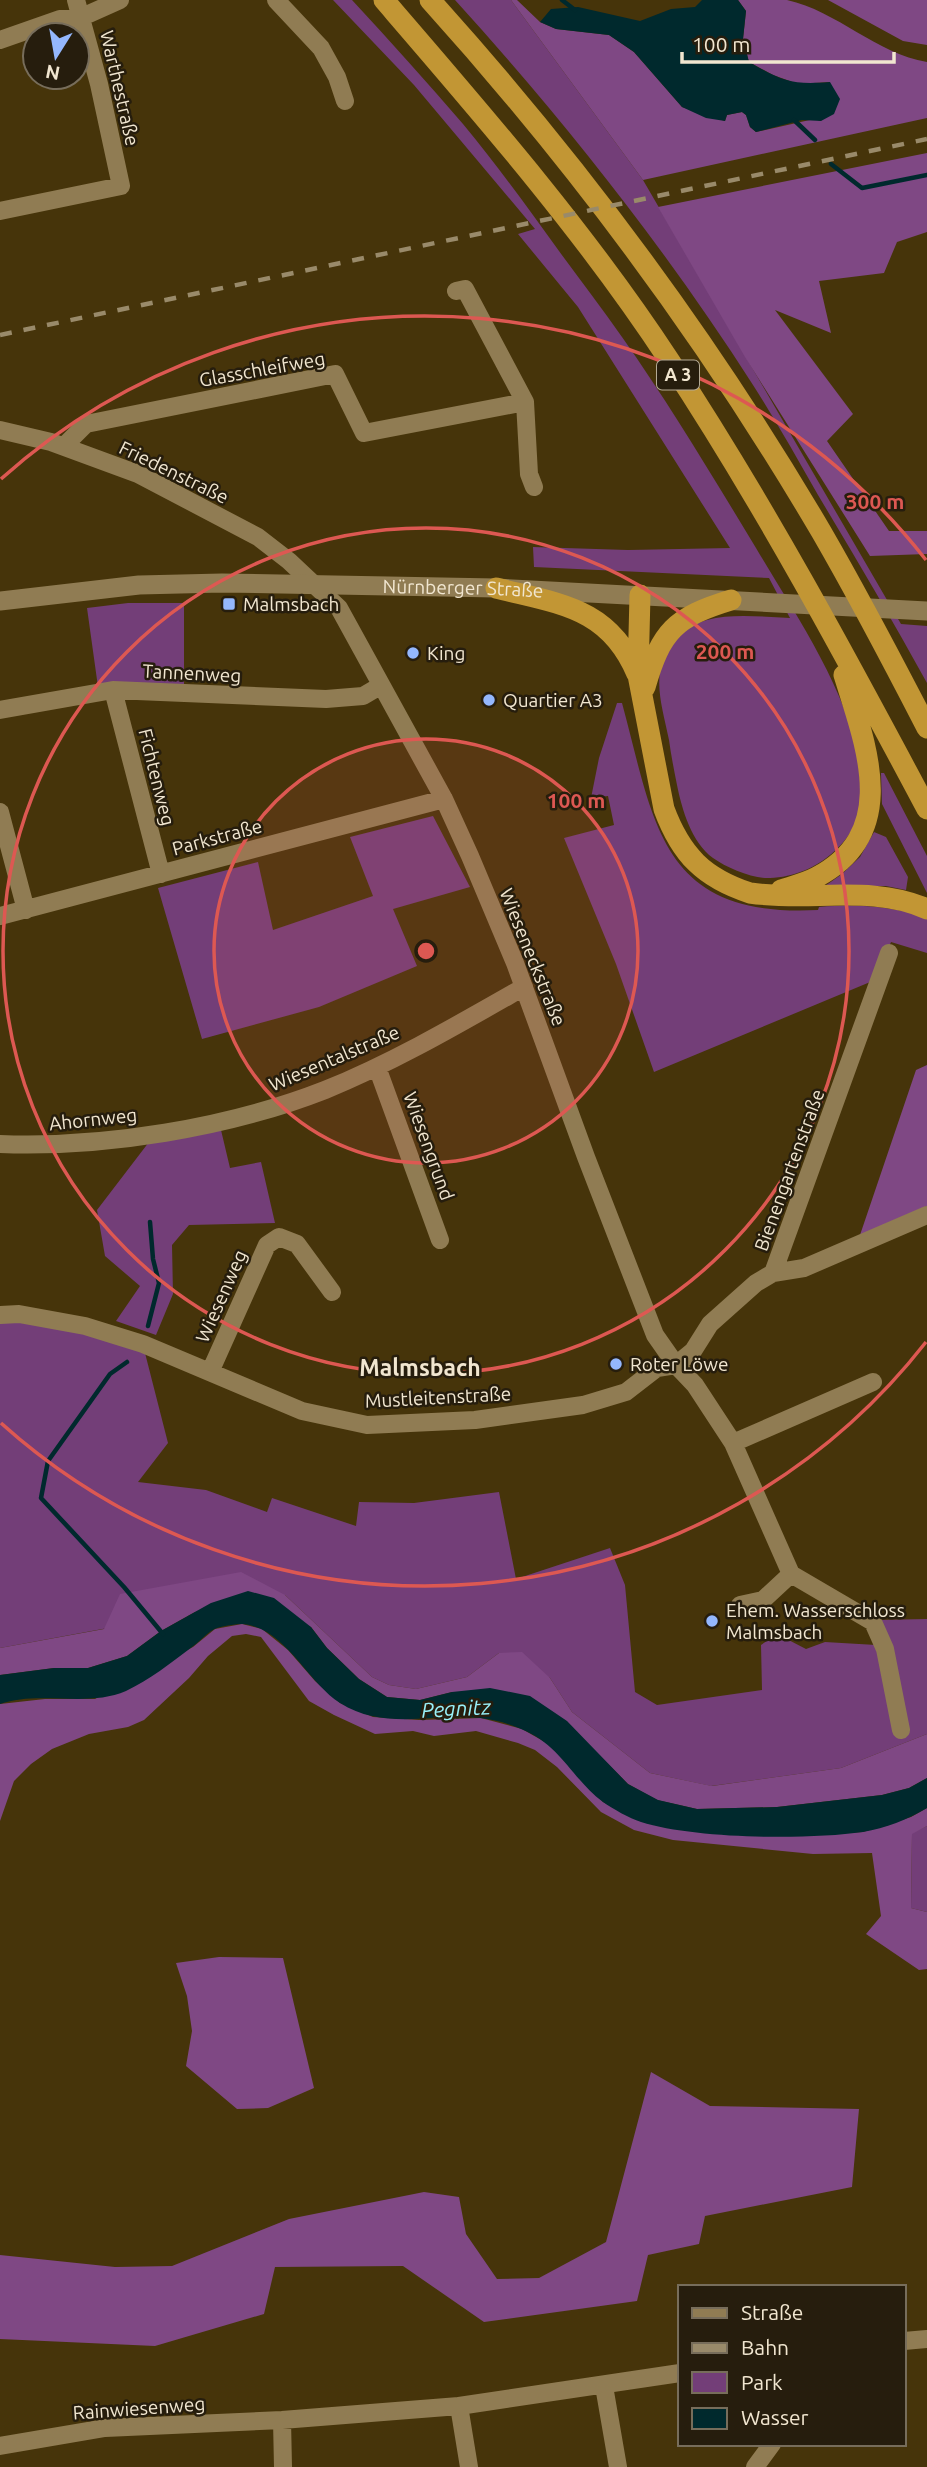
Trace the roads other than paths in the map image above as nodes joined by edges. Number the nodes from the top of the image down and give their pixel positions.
1 (120, 0) edge
2 (276, 0) edge
3 (384, 0) edge
4 (430, 0) edge
5 (79, 8) edge
6 (0, 40) edge
7 (345, 101) dead end
8 (0, 211) edge
9 (456, 291) dead end
10 (525, 402) junction
11 (0, 430) edge
12 (64, 446) junction
13 (534, 487) dead end
14 (313, 585) junction
15 (496, 588) junction
16 (640, 595) junction
17 (741, 600) junction
18 (0, 601) edge
19 (927, 611) edge
20 (831, 629) junction
21 (638, 676) junction
22 (380, 686) junction
23 (114, 690) junction
24 (641, 699) junction
25 (0, 710) edge
26 (927, 729) edge
27 (444, 799) junction
28 (927, 809) edge
29 (0, 812) edge
30 (161, 874) junction
31 (760, 894) junction
32 (26, 909) junction
33 (927, 909) edge
34 (0, 916) edge
35 (889, 953) dead end
36 (524, 987) junction
37 (377, 1067) junction
38 (189, 1127) joint
39 (0, 1144) edge
40 (927, 1215) edge
41 (440, 1240) dead end
42 (774, 1273) junction
43 (332, 1292) dead end
44 (0, 1315) edge
45 (676, 1365) junction
46 (210, 1372) junction
47 (873, 1382) dead end
48 (733, 1443) junction
49 (791, 1574) junction
50 (740, 1605) dead end
51 (901, 1730) dead end
52 (927, 2339) edge
53 (906, 2341) edge
54 (678, 2373) edge
55 (604, 2386) junction
56 (459, 2406) junction
57 (282, 2420) junction
58 (0, 2446) edge
59 (771, 2446) edge
60 (283, 2467) edge
61 (469, 2467) edge
62 (618, 2467) edge
63 (755, 2467) edge

1 - 5 street
2 - 7 street
3 - 20 highway, A 3
4 - 26 highway, A 3
5 - 6 street
5 - 8 street, Warthestraße
9 - 10 street
10 - 12 street, Glasschleifweg
10 - 13 street
11 - 12 street, Friedenstraße
12 - 14 street, Friedenstraße
14 - 15 main road, Nürnberger Straße
14 - 18 main road, Nürnberger Straße
14 - 22 street, Wieseneckstraße
15 - 16 main road, Nürnberger Straße
15 - 21 highway
16 - 17 main road, Nürnberger Straße
16 - 21 highway
17 - 19 main road, Nürnberger Straße
17 - 24 highway
20 - 28 highway, A 3
20 - 31 highway
21 - 24 highway
22 - 23 street, Tannenweg
22 - 27 street, Wieseneckstraße
23 - 25 street, Tannenweg
23 - 30 street, Fichtenweg
24 - 31 highway
27 - 30 street, Parkstraße
27 - 36 street, Wieseneckstraße
29 - 32 street
30 - 32 street, Parkstraße
31 - 33 highway
32 - 34 street, Parkstraße
35 - 42 street, Bienengartenstraße
36 - 37 street, Wiesentalstraße
36 - 45 street, Wieseneckstraße
37 - 38 street, Wiesentalstraße
37 - 41 street, Wiesengrund
38 - 39 street, Ahornweg
40 - 42 street
42 - 45 street, Bienengartenstraße
43 - 46 street, Wiesenweg
44 - 46 street, Mustleitenstraße
45 - 46 street, Mustleitenstraße
45 - 48 street, Wieseneckstraße
47 - 48 street
48 - 49 street, Wieseneckstraße
49 - 50 street
49 - 51 street
52 - 53 street
54 - 55 street, Rainwiesenweg
55 - 56 street, Rainwiesenweg
55 - 62 street
56 - 57 street, Rainwiesenweg
56 - 61 street
57 - 58 street, Rainwiesenweg
57 - 60 street
59 - 63 street

